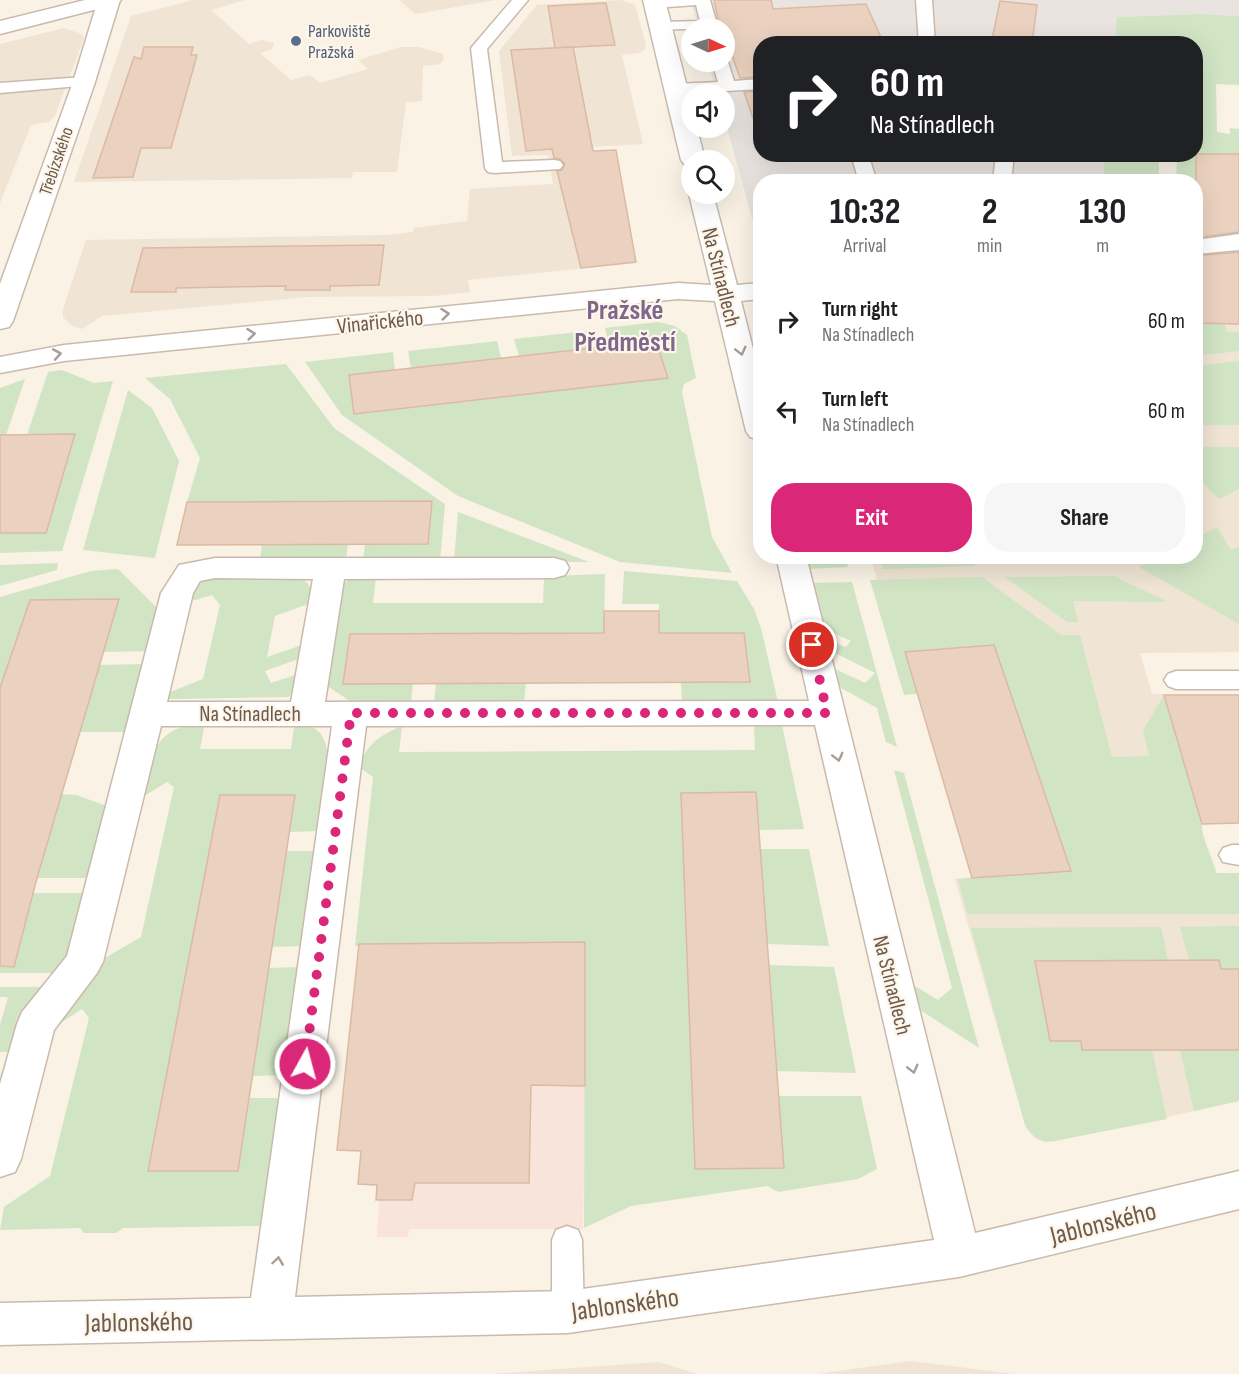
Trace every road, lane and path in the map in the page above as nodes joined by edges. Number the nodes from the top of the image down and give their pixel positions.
1 (110, 0) edge
2 (520, 0) edge
3 (924, 0) edge
4 (654, 2) edge
5 (707, 18) edge
6 (660, 27) junction
7 (681, 27) edge
8 (0, 28) edge
9 (926, 36) edge
10 (84, 82) junction
11 (753, 84) edge
12 (735, 86) edge
13 (0, 88) edge
14 (675, 89) junction
15 (681, 89) edge
16 (690, 150) edge
17 (554, 165) dead end
18 (703, 204) edge
19 (1239, 242) edge
20 (1203, 245) edge
21 (753, 292) edge
22 (725, 294) junction
23 (0, 321) edge
24 (0, 365) edge
25 (753, 404) edge
26 (793, 564) edge
27 (554, 568) dead end
28 (330, 569) junction
29 (1176, 680) dead end
30 (1239, 680) edge
31 (306, 713) junction
32 (351, 713) junction
33 (827, 713) junction
34 (147, 714) junction
35 (0, 1160) edge
36 (1239, 1190) edge
37 (567, 1240) dead end
38 (959, 1257) junction
39 (568, 1312) junction
40 (270, 1320) junction
41 (0, 1324) edge

1 - 8 street
1 - 10 street, Třebízského
2 - 17 lane
3 - 9 lane
4 - 5 lane
4 - 6 street
6 - 7 lane
6 - 14 street
10 - 13 lane
10 - 23 street, Třebízského
11 - 12 lane
14 - 15 lane
14 - 16 street
18 - 22 street, Na Stínadlech
19 - 20 street
21 - 22 street, Vinařického
24 -> 22 street, Vinařického
22 -> 25 street, Na Stínadlech
26 - 33 street, Na Stínadlech
27 - 28 street
28 - 31 street
28 - 34 street
29 - 30 lane
31 - 32 street, Na Stínadlech
31 - 34 street, Na Stínadlech
32 - 33 street, Na Stínadlech
40 -> 32 street
33 -> 38 street, Na Stínadlech
34 - 35 street
36 - 38 street, Jablonského
37 - 39 lane
38 - 39 street, Jablonského
39 - 40 street, Jablonského
40 - 41 street, Jablonského

